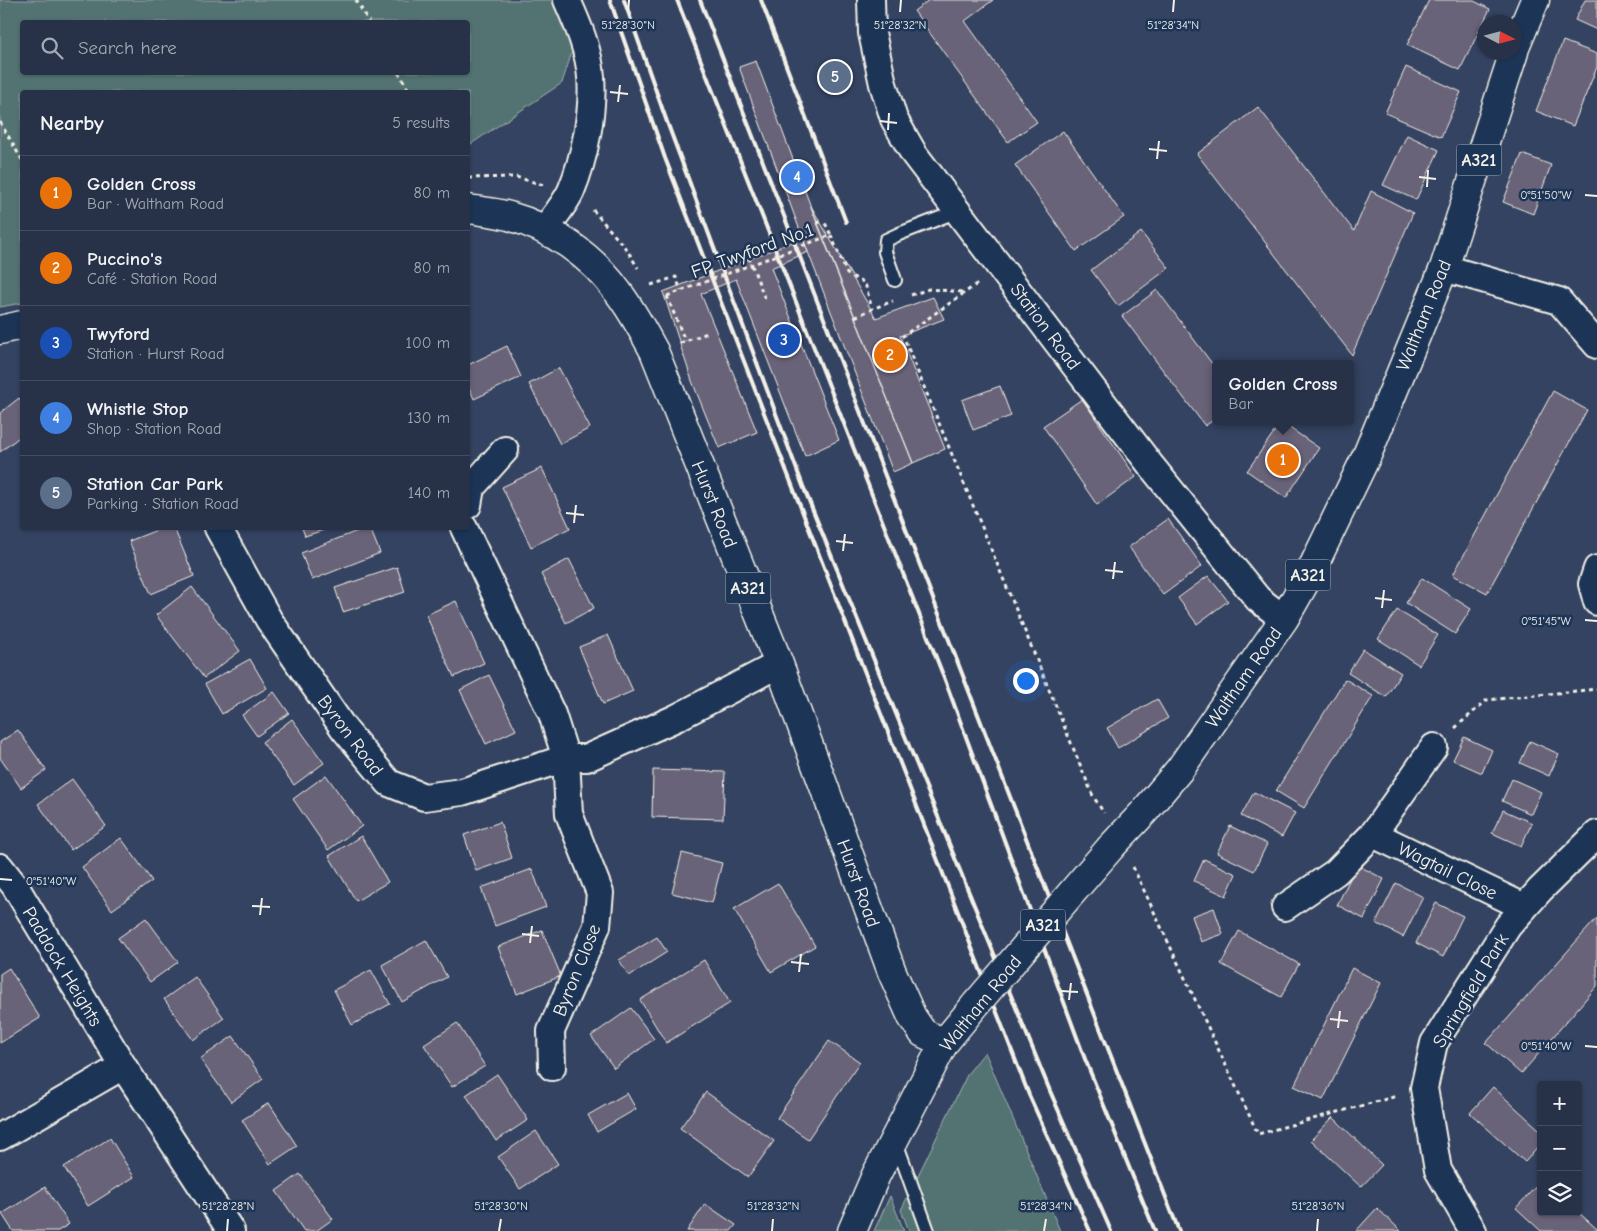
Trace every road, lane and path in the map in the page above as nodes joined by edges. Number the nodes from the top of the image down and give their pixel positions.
1 (356, 0) edge
2 (567, 0) edge
3 (871, 0) edge
4 (1535, 0) edge
5 (368, 20) edge
6 (1522, 32) edge
7 (1511, 60) edge
8 (400, 75) edge
9 (409, 90) edge
10 (0, 122) edge
11 (20, 157) edge
12 (470, 178) edge
13 (570, 192) junction
14 (470, 209) edge
15 (958, 211) junction
16 (817, 223) dead end
17 (545, 230) junction
18 (831, 235) junction
19 (746, 250) dead end
20 (751, 265) junction
21 (1002, 268) junction
22 (1444, 268) junction
23 (895, 280) dead end
24 (651, 285) dead end
25 (681, 291) junction
26 (964, 292) junction
27 (911, 295) dead end
28 (765, 299) dead end
29 (894, 301) dead end
30 (872, 308) junction
31 (854, 317) dead end
32 (20, 325) edge
33 (0, 330) edge
34 (685, 341) dead end
35 (1597, 345) edge
36 (505, 450) dead end
37 (470, 494) edge
38 (219, 530) edge
39 (465, 530) edge
40 (1597, 569) edge
41 (1597, 602) edge
42 (1284, 619) junction
43 (779, 664) junction
44 (1597, 689) edge
45 (1434, 747) joint
46 (566, 758) junction
47 (1373, 834) junction
48 (1597, 834) edge
49 (1115, 842) junction
50 (0, 867) edge
51 (1524, 907) junction
52 (1285, 908) dead end
53 (944, 1043) junction
54 (124, 1066) junction
55 (552, 1067) dead end
56 (1424, 1088) junction
57 (0, 1138) edge
58 (895, 1139) junction
59 (231, 1231) edge
60 (852, 1231) edge
61 (928, 1231) edge
62 (1473, 1231) edge

1 - 5 path
2 - 13 street
3 - 15 street, Station Road
4 - 6 main road, Waltham Road / A321
7 - 22 main road, Waltham Road / A321
8 - 9 path
10 - 11 path
12 - 13 path
13 - 17 street
14 - 17 main road, Hurst Road / A321
15 - 21 street, Station Road
15 - 23 lane
16 - 18 path, FP Twyford No.1, bridge
17 - 43 main road, Hurst Road / A321
18 - 20 path, FP Twyford No.1, bridge
18 - 30 path
19 - 20 path
20 - 25 path, FP Twyford No.1, bridge
20 - 28 path
21 - 26 path
21 - 42 street, Station Road
22 - 35 street
22 - 42 main road, Waltham Road / A321
24 - 25 path
25 - 34 path, FP Twyford No.1, bridge
26 - 27 path
26 - 49 path
29 - 30 path
30 - 31 path
32 - 33 main road
36 - 37 street
38 - 46 street, Byron Road
39 - 46 street
40 - 41 street
42 - 49 main road, Waltham Road / A321
43 - 46 street, Byron Road
43 - 53 main road, Hurst Road / A321
44 - 45 path
45 - 47 street, Wagtail Close
46 - 55 street, Byron Close
47 - 51 street, Wagtail Close
47 - 52 street, Wagtail Close
48 - 51 street, Springfield Park
49 - 53 main road, Waltham Road / A321, bridge
49 - 56 path
50 - 54 street, Paddock Heights
51 - 56 street, Springfield Park
53 - 58 main road, Waltham Road
54 - 57 street
54 - 59 street, Paddock Heights
56 - 62 street, Springfield Park
58 - 60 main road, Waltham Road
58 - 61 lane

